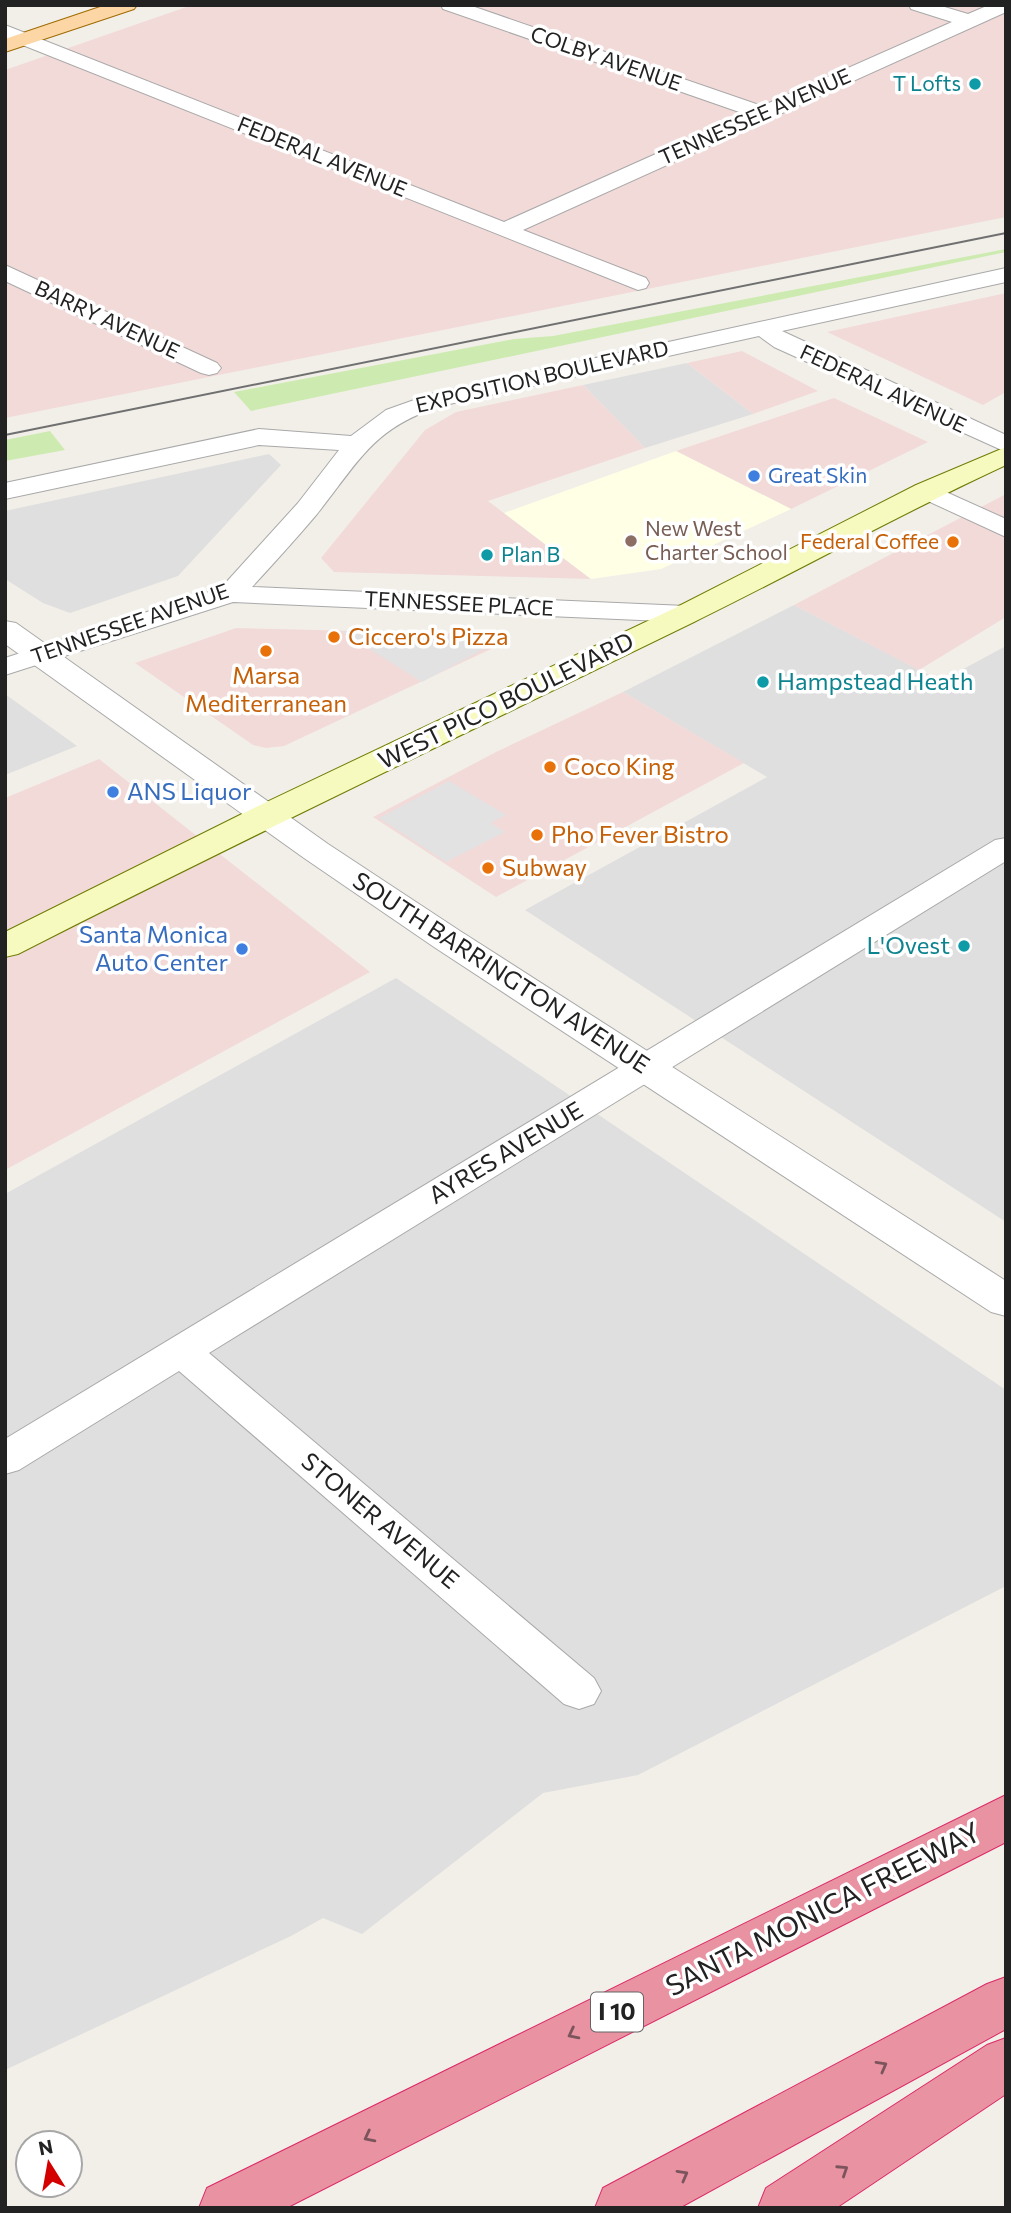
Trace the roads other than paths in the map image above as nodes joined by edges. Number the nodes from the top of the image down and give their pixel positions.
1 (127, 5) edge
2 (450, 5) edge
3 (918, 5) edge
4 (1005, 5) edge
5 (970, 21) junction
6 (12, 39) edge
7 (762, 114) junction
8 (504, 230) junction
9 (5, 272) edge
10 (1006, 275) edge
11 (638, 283) dead end
12 (763, 328) junction
13 (209, 368) dead end
14 (357, 444) junction
15 (1006, 445) edge
16 (1006, 455) edge
17 (5, 491) edge
18 (926, 492) junction
19 (1006, 529) edge
20 (231, 594) junction
21 (687, 614) junction
22 (5, 630) edge
23 (40, 655) junction
24 (5, 667) edge
25 (266, 815) junction
26 (1006, 847) edge
27 (5, 946) edge
28 (645, 1068) junction
29 (1006, 1301) edge
30 (181, 1351) junction
31 (5, 1459) edge
32 (579, 1691) dead end
33 (1006, 1817) edge
34 (1006, 2001) edge
35 (1006, 2063) edge
36 (228, 2208) edge
37 (623, 2208) edge
38 (786, 2208) edge

1 - 6 main road
2 - 7 street, COLBY AVENUE
3 - 5 street
4 - 5 street, TENNESSEE AVENUE
5 - 7 street, TENNESSEE AVENUE
6 - 8 street, FEDERAL AVENUE
7 - 8 street, TENNESSEE AVENUE
8 - 11 street, FEDERAL AVENUE
9 - 13 street, BARRY AVENUE
10 - 12 street, EXPOSITION BOULEVARD
12 - 14 street, EXPOSITION BOULEVARD
12 - 15 street, FEDERAL AVENUE
14 - 17 street
14 - 20 street, TENNESSEE AVENUE
16 - 18 main road, WEST PICO BOULEVARD
18 - 19 street
18 - 21 main road, WEST PICO BOULEVARD
20 - 21 street, TENNESSEE PLACE
20 - 23 street, TENNESSEE AVENUE
21 - 25 main road, WEST PICO BOULEVARD
22 - 23 street, SOUTH BARRINGTON AVENUE
23 - 24 street, TENNESSEE AVENUE
23 - 25 street, SOUTH BARRINGTON AVENUE
25 - 27 main road, WEST PICO BOULEVARD
25 - 28 street, SOUTH BARRINGTON AVENUE
26 - 28 street, AYRES AVENUE
28 - 29 street, SOUTH BARRINGTON AVENUE
28 - 30 street, AYRES AVENUE
30 - 31 street, AYRES AVENUE
30 - 32 street, STONER AVENUE
33 -> 36 highway, SANTA MONICA FREEWAY / I 10
37 -> 34 highway
38 -> 35 highway

